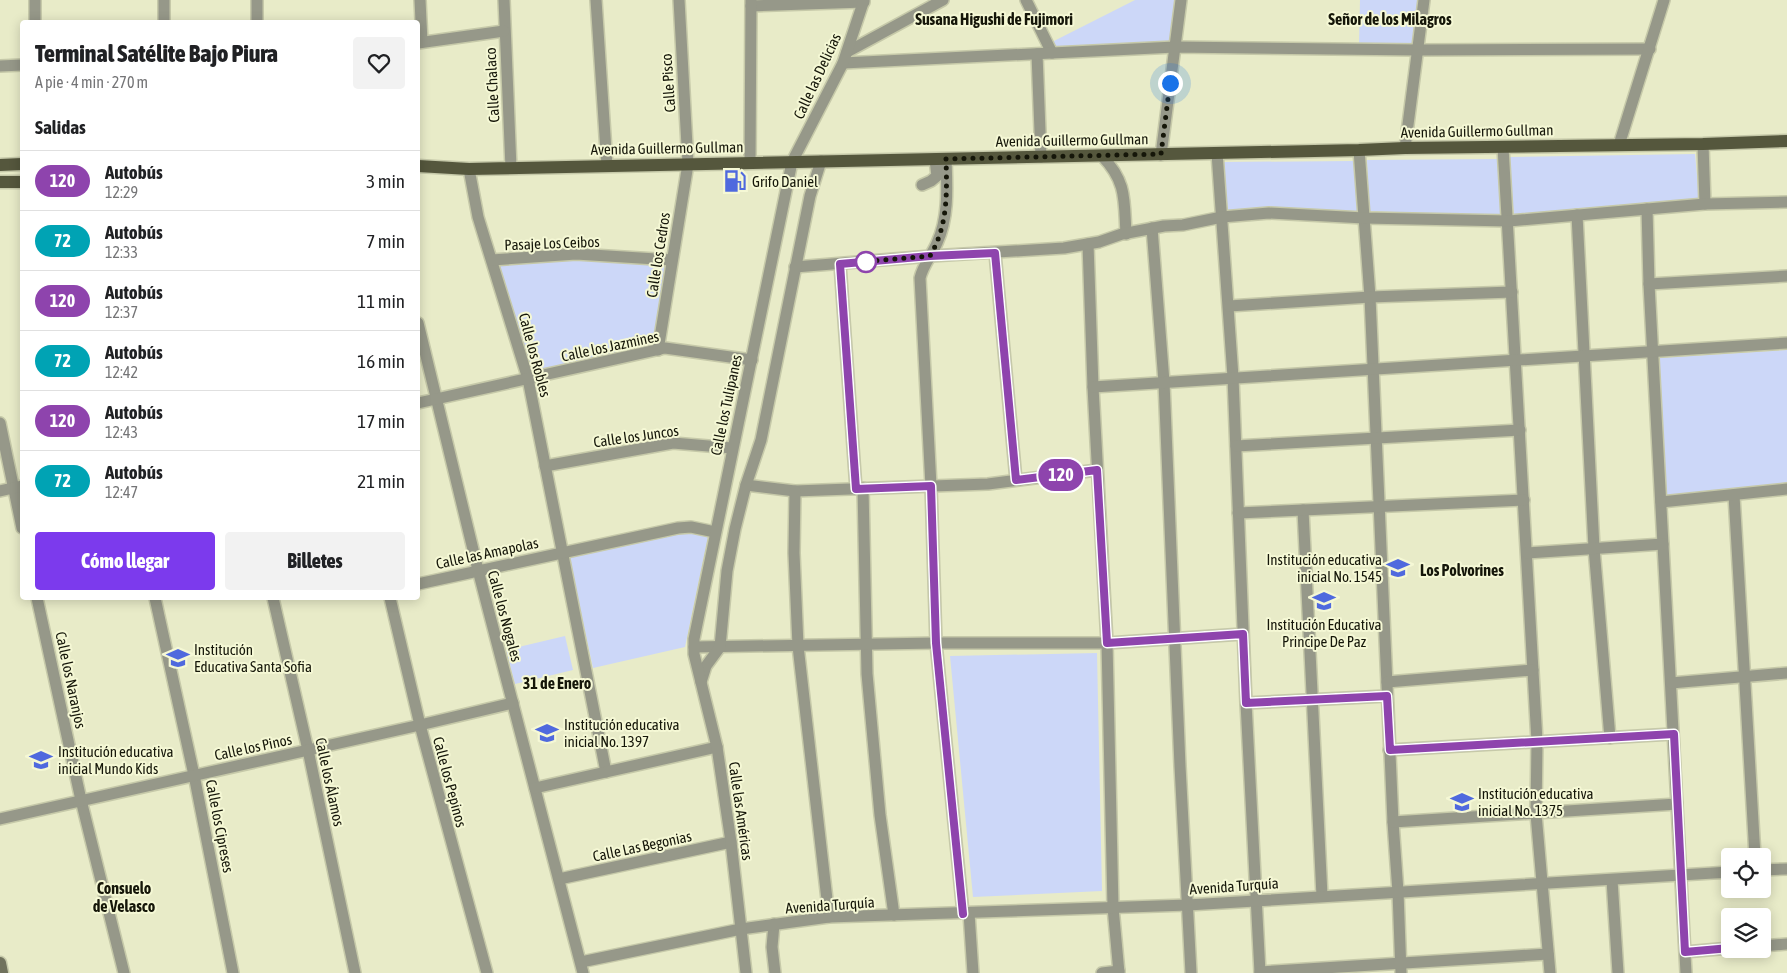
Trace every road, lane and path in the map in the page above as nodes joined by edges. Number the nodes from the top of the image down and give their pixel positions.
1 (34, 0) edge
2 (164, 0) edge
3 (257, 0) edge
4 (420, 0) edge
5 (504, 0) edge
6 (596, 0) edge
7 (679, 0) edge
8 (943, 0) edge
9 (1026, 0) edge
10 (1181, 0) edge
11 (1424, 0) edge
12 (1664, 0) edge
13 (864, 1) edge
14 (751, 3) edge
15 (36, 20) edge
16 (164, 20) edge
17 (257, 20) edge
18 (504, 31) junction
19 (420, 43) edge
20 (1175, 47) junction
21 (1650, 49) junction
22 (1418, 50) junction
23 (1052, 53) junction
24 (1037, 54) junction
25 (845, 57) junction
26 (20, 65) edge
27 (0, 66) edge
28 (1787, 141) edge
29 (1702, 144) junction
30 (1619, 145) junction
31 (1504, 147) junction
32 (1405, 148) junction
33 (1359, 150) junction
34 (1217, 153) junction
35 (1161, 154) junction
36 (1102, 156) junction
37 (1041, 157) junction
38 (940, 159) junction
39 (792, 162) junction
40 (821, 162) junction
41 (750, 163) junction
42 (20, 164) edge
43 (688, 164) junction
44 (0, 165) edge
45 (420, 166) edge
46 (607, 166) junction
47 (511, 168) junction
48 (469, 169) junction
49 (0, 182) edge
50 (20, 182) edge
51 (922, 186) dead end
52 (1787, 202) edge
53 (1704, 204) junction
54 (1646, 209) junction
55 (1577, 215) junction
56 (1222, 217) junction
57 (1364, 218) junction
58 (1509, 221) junction
59 (1152, 228) junction
60 (1126, 234) junction
61 (1088, 244) junction
62 (995, 253) junction
63 (930, 256) junction
64 (492, 260) junction
65 (672, 260) junction
66 (840, 264) junction
67 (795, 267) junction
68 (1787, 276) edge
69 (1649, 284) junction
70 (1512, 292) junction
71 (1370, 297) junction
72 (1229, 306) junction
73 (420, 331) edge
74 (1787, 344) edge
75 (658, 350) junction
76 (1653, 351) junction
77 (1583, 355) junction
78 (752, 360) junction
79 (1516, 360) junction
80 (1373, 368) junction
81 (1233, 378) junction
82 (528, 379) junction
83 (1164, 382) junction
84 (1093, 387) junction
85 (437, 399) junction
86 (420, 403) edge
87 (0, 423) edge
88 (1520, 430) junction
89 (1376, 438) junction
90 (1236, 446) junction
91 (732, 448) junction
92 (545, 466) junction
93 (1097, 470) junction
94 (1016, 480) junction
95 (746, 485) junction
96 (931, 486) junction
97 (18, 487) edge
98 (860, 489) junction
99 (1787, 489) edge
100 (0, 491) edge
101 (795, 491) junction
102 (1734, 495) junction
103 (1524, 500) junction
104 (1661, 502) junction
105 (1379, 506) junction
106 (20, 508) edge
107 (1303, 510) junction
108 (1238, 513) junction
109 (715, 532) junction
110 (1663, 544) junction
111 (1594, 548) junction
112 (563, 552) junction
113 (1526, 553) junction
114 (478, 570) junction
115 (420, 584) edge
116 (37, 600) edge
117 (155, 600) edge
118 (273, 600) edge
119 (390, 600) edge
120 (1243, 634) junction
121 (1176, 639) junction
122 (936, 643) junction
123 (1107, 643) junction
124 (865, 645) junction
125 (798, 646) junction
126 (720, 647) junction
127 (694, 651) junction
128 (1533, 670) junction
129 (1787, 673) edge
130 (1745, 676) junction
131 (701, 682) junction
132 (1387, 682) junction
133 (1671, 683) junction
134 (1387, 696) junction
135 (1312, 700) junction
136 (513, 703) junction
137 (1246, 703) junction
138 (420, 725) junction
139 (1674, 734) junction
140 (1610, 738) junction
141 (1537, 741) junction
142 (717, 747) junction
143 (308, 750) junction
144 (1390, 750) junction
145 (606, 772) junction
146 (194, 775) junction
147 (535, 788) junction
148 (81, 800) junction
149 (1677, 804) junction
150 (1536, 814) junction
151 (0, 819) edge
152 (1393, 822) junction
153 (731, 842) junction
154 (1755, 848) edge
155 (1787, 869) edge
156 (1771, 870) edge
157 (1721, 873) edge
158 (1681, 875) junction
159 (559, 879) junction
160 (1612, 880) junction
161 (1543, 883) junction
162 (1398, 892) junction
163 (1322, 896) junction
164 (1256, 900) junction
165 (1188, 904) junction
166 (1113, 907) junction
167 (966, 913) junction
168 (894, 916) junction
169 (829, 917) junction
170 (774, 924) junction
171 (741, 928) junction
172 (1787, 944) edge
173 (1771, 945) edge
174 (1721, 949) edge
175 (1685, 952) junction
176 (1548, 954) junction
177 (0, 963) edge
178 (582, 967) edge
179 (1401, 968) edge
180 (1119, 972) edge
181 (1260, 972) edge
182 (2, 973) edge
183 (124, 973) edge
184 (233, 973) edge
185 (355, 973) edge
186 (487, 973) edge
187 (746, 973) edge
188 (775, 973) edge
189 (973, 973) edge
190 (1102, 973) edge
191 (1192, 973) edge
192 (1550, 973) edge
193 (1618, 973) edge
194 (1686, 973) edge

1 - 15 street
2 - 16 street
3 - 17 street
4 - 19 street
5 - 18 street, Calle Chalaco
6 - 46 street
7 - 43 street, Calle Pisco
8 - 25 street
9 - 23 street
10 - 20 street
11 - 22 street
12 - 21 street
13 - 14 street
13 - 25 street, Calle las Delicias
14 - 41 street
18 - 19 street
18 - 47 street, Calle Chalaco
20 - 22 street
20 - 23 street
20 - 35 street
21 - 22 street
21 - 30 street
22 - 32 street
23 - 24 street
24 - 25 street
24 - 37 street
25 - 39 street, Calle las Delicias
26 - 27 street
28 - 29 main road, Avenida Guillermo Gullman
29 - 30 main road, Avenida Guillermo Gullman
29 - 53 street
30 - 31 main road, Avenida Guillermo Gullman
31 - 32 main road, Avenida Guillermo Gullman
31 - 58 street
32 - 33 main road, Avenida Guillermo Gullman
33 - 34 main road, Avenida Guillermo Gullman
33 - 57 street
34 - 35 main road, Avenida Guillermo Gullman
34 - 56 street
35 - 36 main road, Avenida Guillermo Gullman
36 - 37 main road, Avenida Guillermo Gullman
36 - 60 street
37 - 38 main road, Avenida Guillermo Gullman
38 - 40 main road, Avenida Guillermo Gullman
38 - 51 street
38 - 63 street
39 - 40 main road, Avenida Guillermo Gullman
39 - 41 main road, Avenida Guillermo Gullman
39 - 78 street, Calle los Tulipanes
40 - 67 street
41 - 43 main road, Avenida Guillermo Gullman
42 - 44 main road
43 - 46 main road, Avenida Guillermo Gullman
43 - 65 street, Calle los Cedros
45 - 48 main road, Avenida Guillermo Gullman
46 - 47 main road, Avenida Guillermo Gullman
47 - 48 main road, Avenida Guillermo Gullman
48 - 64 street, Calle los Robles
49 - 50 main road
52 - 53 street
53 - 54 street
54 - 55 street
54 - 69 street
55 - 58 street
55 - 77 street
56 - 57 street
56 - 59 street
56 - 72 street
57 - 58 street
57 - 71 street
58 - 70 street
59 - 60 street
59 - 83 street
60 - 61 street
61 - 62 street
61 - 84 street
62 - 63 street
62 - 94 street
63 - 66 street
63 - 96 street
64 - 65 street, Pasaje Los Ceibos
64 - 82 street, Calle los Robles
65 - 75 street, Calle los Cedros
66 - 67 street
66 - 98 street
67 - 95 street
68 - 69 street
69 - 76 street
70 - 71 street
70 - 79 street
71 - 72 street
71 - 80 street
72 - 81 street
73 - 85 street, Calle los Nogales
74 - 76 street
75 - 78 street, Calle los Jazmines
75 - 82 street, Calle los Jazmines
76 - 77 street
76 - 104 street
77 - 79 street
77 - 111 street
78 - 91 street, Calle los Tulipanes
79 - 80 street
79 - 88 street
80 - 81 street
80 - 89 street
81 - 83 street
81 - 90 street
82 - 85 street, Calle los Jazmines
82 - 92 street, Calle los Robles
83 - 84 street
83 - 121 street
84 - 93 street
85 - 86 street, Calle los Jazmines
85 - 114 street, Calle los Nogales
87 - 97 street
88 - 89 street
88 - 103 street
89 - 90 street
89 - 105 street
90 - 108 street
91 - 92 street, Calle los Juncos
91 - 109 street, Calle los Tulipanes
92 - 112 street, Calle los Robles
93 - 94 street
93 - 123 street
94 - 96 street
95 - 101 street
95 - 126 street
96 - 98 street
96 - 122 street
97 - 100 street
97 - 106 street
98 - 101 street
98 - 124 street
99 - 102 street
101 - 125 street
102 - 104 street
102 - 130 street
103 - 105 street
103 - 113 street
104 - 110 street
105 - 107 street
105 - 132 street
107 - 108 street
107 - 135 street
108 - 120 street
109 - 112 street, Calle las Amapolas
109 - 127 street, Calle los Tulipanes
110 - 111 street
110 - 133 street
111 - 113 street
111 - 140 street
112 - 114 street, Calle las Amapolas
112 - 145 street, Calle los Robles
113 - 128 street
114 - 115 street, Calle las Amapolas
114 - 136 street, Calle los Nogales
116 - 148 street, Calle los Naranjos
117 - 146 street, Calle los Cipreses
118 - 143 street, Calle los Álamos
119 - 138 street, Calle los Pepinos
120 - 121 street
120 - 137 street
121 - 123 street
121 - 165 street
122 - 123 street
122 - 124 street
122 - 167 street
123 - 166 street
124 - 125 street
124 - 168 street
125 - 126 street
125 - 169 street
126 - 127 street
126 - 131 street
127 - 131 street, Calle las Américas
128 - 132 street
128 - 141 street
129 - 130 street
130 - 133 street
130 - 154 street
131 - 142 street, Calle las Américas
132 - 134 street
133 - 139 street
134 - 135 street
134 - 144 street
135 - 137 street
135 - 163 street
136 - 138 street, Calle los Pinos
136 - 147 street, Calle los Nogales
137 - 164 street
138 - 143 street, Calle los Pinos
138 - 186 street, Calle los Pepinos
139 - 140 street
139 - 149 street
140 - 141 street
141 - 144 street
141 - 150 street
142 - 145 street
142 - 153 street, Calle las Américas
143 - 146 street, Calle los Pinos
143 - 185 street, Calle los Álamos
144 - 152 street
145 - 147 street
146 - 148 street, Calle los Pinos
146 - 184 street, Calle los Cipreses
147 - 159 street, Calle los Nogales
148 - 151 street, Calle los Pinos
148 - 183 street, Calle los Naranjos
149 - 150 street
149 - 158 street
150 - 152 street
150 - 161 street
152 - 162 street
153 - 159 street, Calle Las Begonias
153 - 171 street, Calle las Américas
155 - 156 street
157 - 158 street, Avenida Turquía
158 - 160 street, Avenida Turquía
158 - 175 street
159 - 178 street, Calle los Nogales
160 - 161 street, Avenida Turquía
160 - 193 street
161 - 162 street, Avenida Turquía
161 - 176 street
162 - 163 street, Avenida Turquía
162 - 179 street
163 - 164 street, Avenida Turquía
164 - 165 street, Avenida Turquía
164 - 181 street
165 - 166 street, Avenida Turquía
165 - 191 street
166 - 167 street, Avenida Turquía
166 - 180 street
167 - 168 street, Avenida Turquía
167 - 189 street
168 - 169 street, Avenida Turquía
169 - 170 street, Avenida Turquía
170 - 171 street, Avenida Turquía
170 - 188 street
171 - 178 street, Avenida Turquía
171 - 187 street, Calle las Américas
172 - 173 street
174 - 175 street
175 - 194 street
176 - 179 street
176 - 192 street
177 - 182 street
179 - 181 street
180 - 190 street

